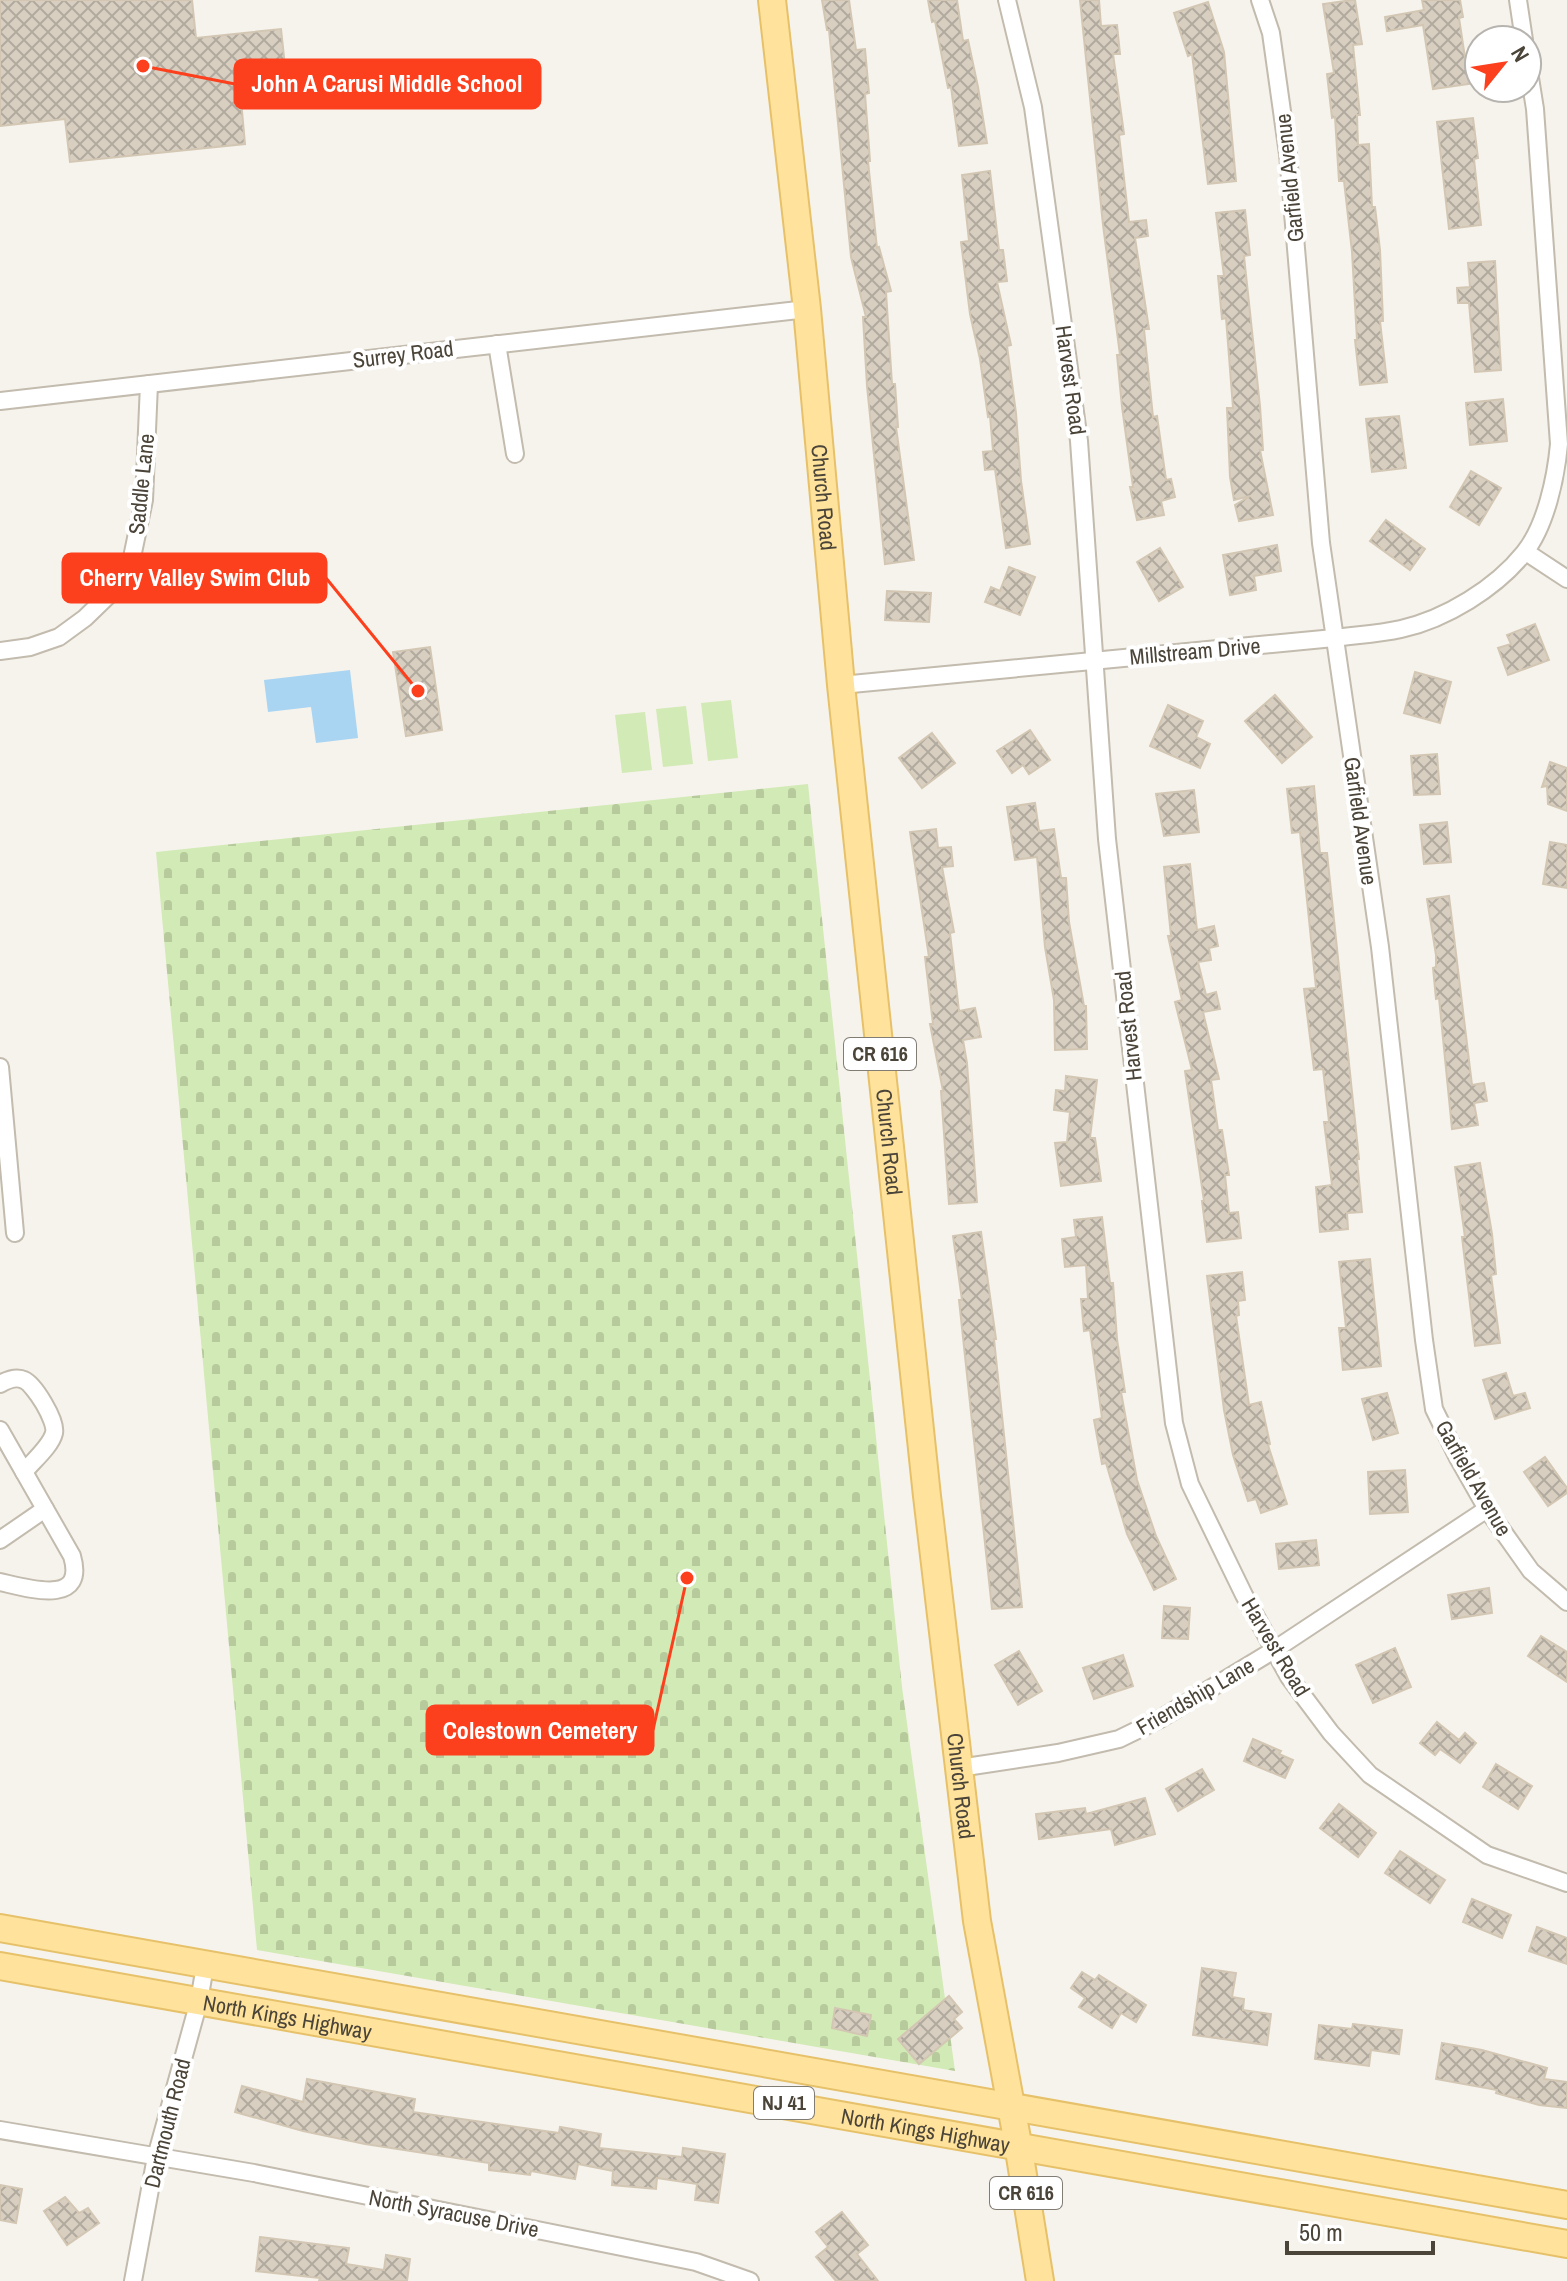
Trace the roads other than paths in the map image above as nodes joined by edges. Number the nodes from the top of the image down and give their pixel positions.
1 (772, 0) edge
2 (1007, 0) edge
3 (1260, 0) edge
4 (1518, 0) edge
5 (1522, 24) edge
6 (1534, 104) edge
7 (807, 309) junction
8 (497, 344) junction
9 (149, 384) junction
10 (0, 401) edge
11 (1563, 443) edge
12 (515, 454) dead end
13 (1526, 552) junction
14 (1567, 579) edge
15 (1334, 638) junction
16 (0, 651) edge
17 (1093, 661) junction
18 (841, 685) junction
19 (0, 1067) edge
20 (15, 1233) dead end
21 (0, 1384) edge
22 (0, 1430) edge
23 (24, 1472) junction
24 (45, 1509) junction
25 (1487, 1509) junction
26 (0, 1540) edge
27 (0, 1582) edge
28 (1567, 1602) edge
29 (1274, 1650) junction
30 (959, 1768) junction
31 (1567, 1883) edge
32 (0, 1928) edge
33 (0, 1966) edge
34 (205, 1966) junction
35 (199, 2001) junction
36 (1011, 2106) junction
37 (0, 2130) edge
38 (1018, 2144) junction
39 (156, 2157) junction
40 (1567, 2205) edge
41 (1567, 2244) edge
42 (133, 2281) edge
43 (750, 2281) edge
44 (1040, 2281) edge

1 - 7 main road, Church Road / CR 616
2 - 17 street, Harvest Road
3 - 15 street, Garfield Avenue
4 - 5 street
6 - 11 street
7 - 8 street, Surrey Road
7 - 18 main road, Church Road / CR 616
8 - 9 street, Surrey Road
8 - 12 street
9 - 10 street, Surrey Road
9 - 16 street, Saddle Lane
11 - 13 street
13 - 14 street
13 - 15 street, Millstream Drive
15 - 17 street, Millstream Drive
15 - 25 street, Garfield Avenue
17 - 18 street, Millstream Drive
17 - 29 street, Harvest Road
18 - 30 main road, Church Road / CR 616
19 - 20 street
21 - 23 street
22 - 23 street
23 - 24 street
24 - 26 street
24 - 27 street
25 - 28 street, Garfield Avenue
25 - 29 street, Friendship Lane
29 - 30 street, Friendship Lane
29 - 31 street, Harvest Road
30 - 36 main road, Church Road / CR 616
32 - 34 main road, North Kings Highway / NJ 41
33 - 35 main road, North Kings Highway / NJ 41
34 - 35 street, Dartmouth Road
34 - 36 main road, North Kings Highway / NJ 41
35 - 38 main road, North Kings Highway / NJ 41
35 - 39 street, Dartmouth Road
36 - 38 main road, Church Road / CR 616
36 - 40 main road, North Kings Highway / NJ 41
37 - 39 street, North Syracuse Drive
38 - 41 main road, North Kings Highway / NJ 41
38 - 44 main road, Church Road / CR 616
39 - 42 street, Dartmouth Road
39 - 43 street, North Syracuse Drive

